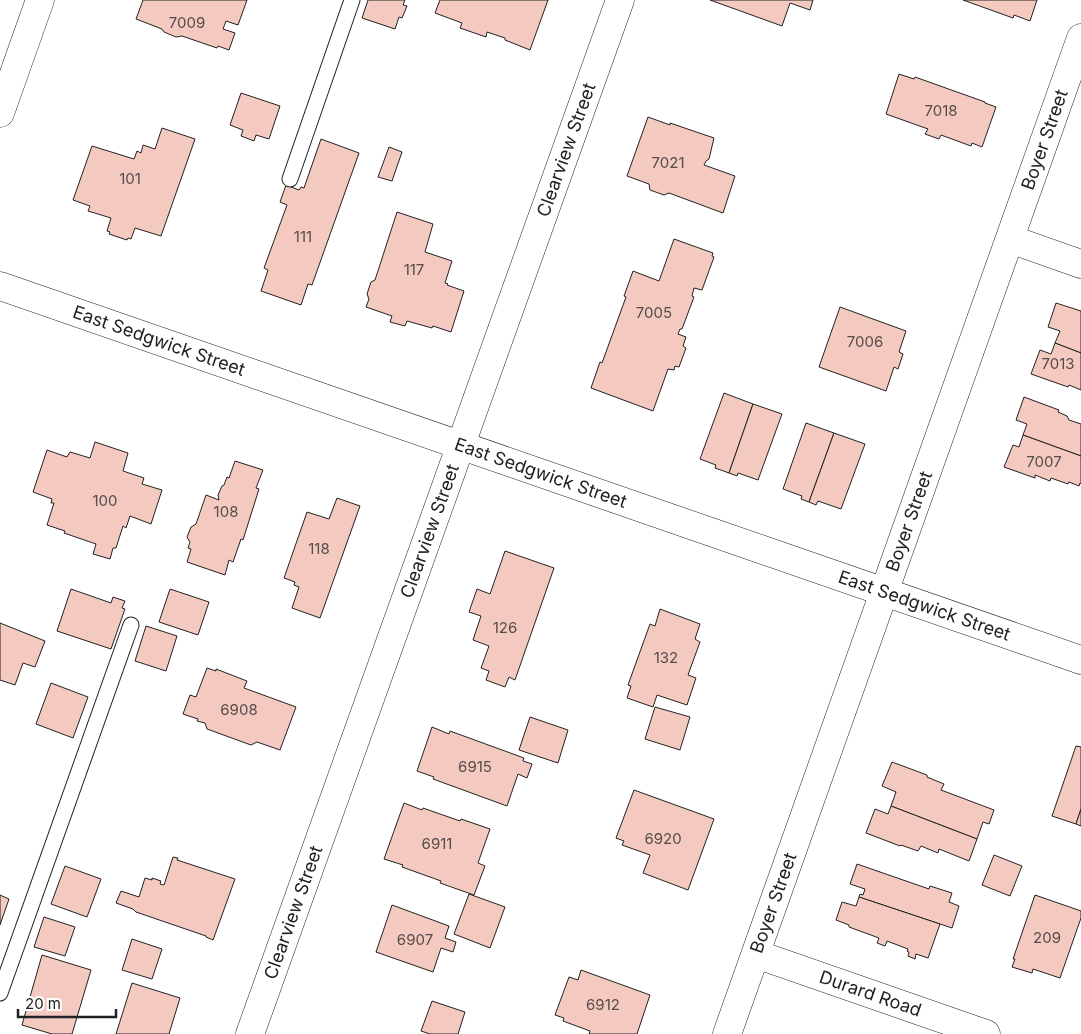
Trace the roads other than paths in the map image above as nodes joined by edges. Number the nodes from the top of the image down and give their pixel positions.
1 (40, 0) edge
2 (352, 0) edge
3 (620, 0) edge
4 (1081, 38) edge
5 (0, 113) edge
6 (290, 179) dead end
7 (1010, 239) junction
8 (1081, 264) edge
9 (0, 286) edge
10 (460, 445) junction
11 (884, 592) junction
12 (131, 626) dead end
13 (1081, 660) edge
14 (756, 954) junction
15 (0, 993) edge
16 (975, 1032) edge
17 (250, 1034) edge
18 (727, 1034) edge

1 - 5 street
2 - 6 lane
3 - 10 street, Clearview Street
4 - 7 street, Boyer Street
7 - 8 street
7 - 11 street, Boyer Street
9 - 10 street, East Sedgwick Street
10 - 11 street, East Sedgwick Street
10 - 17 street, Clearview Street
11 - 13 street, East Sedgwick Street
11 - 14 street, Boyer Street
12 - 15 lane
14 - 16 street, Durard Road
14 - 18 street, Boyer Street

